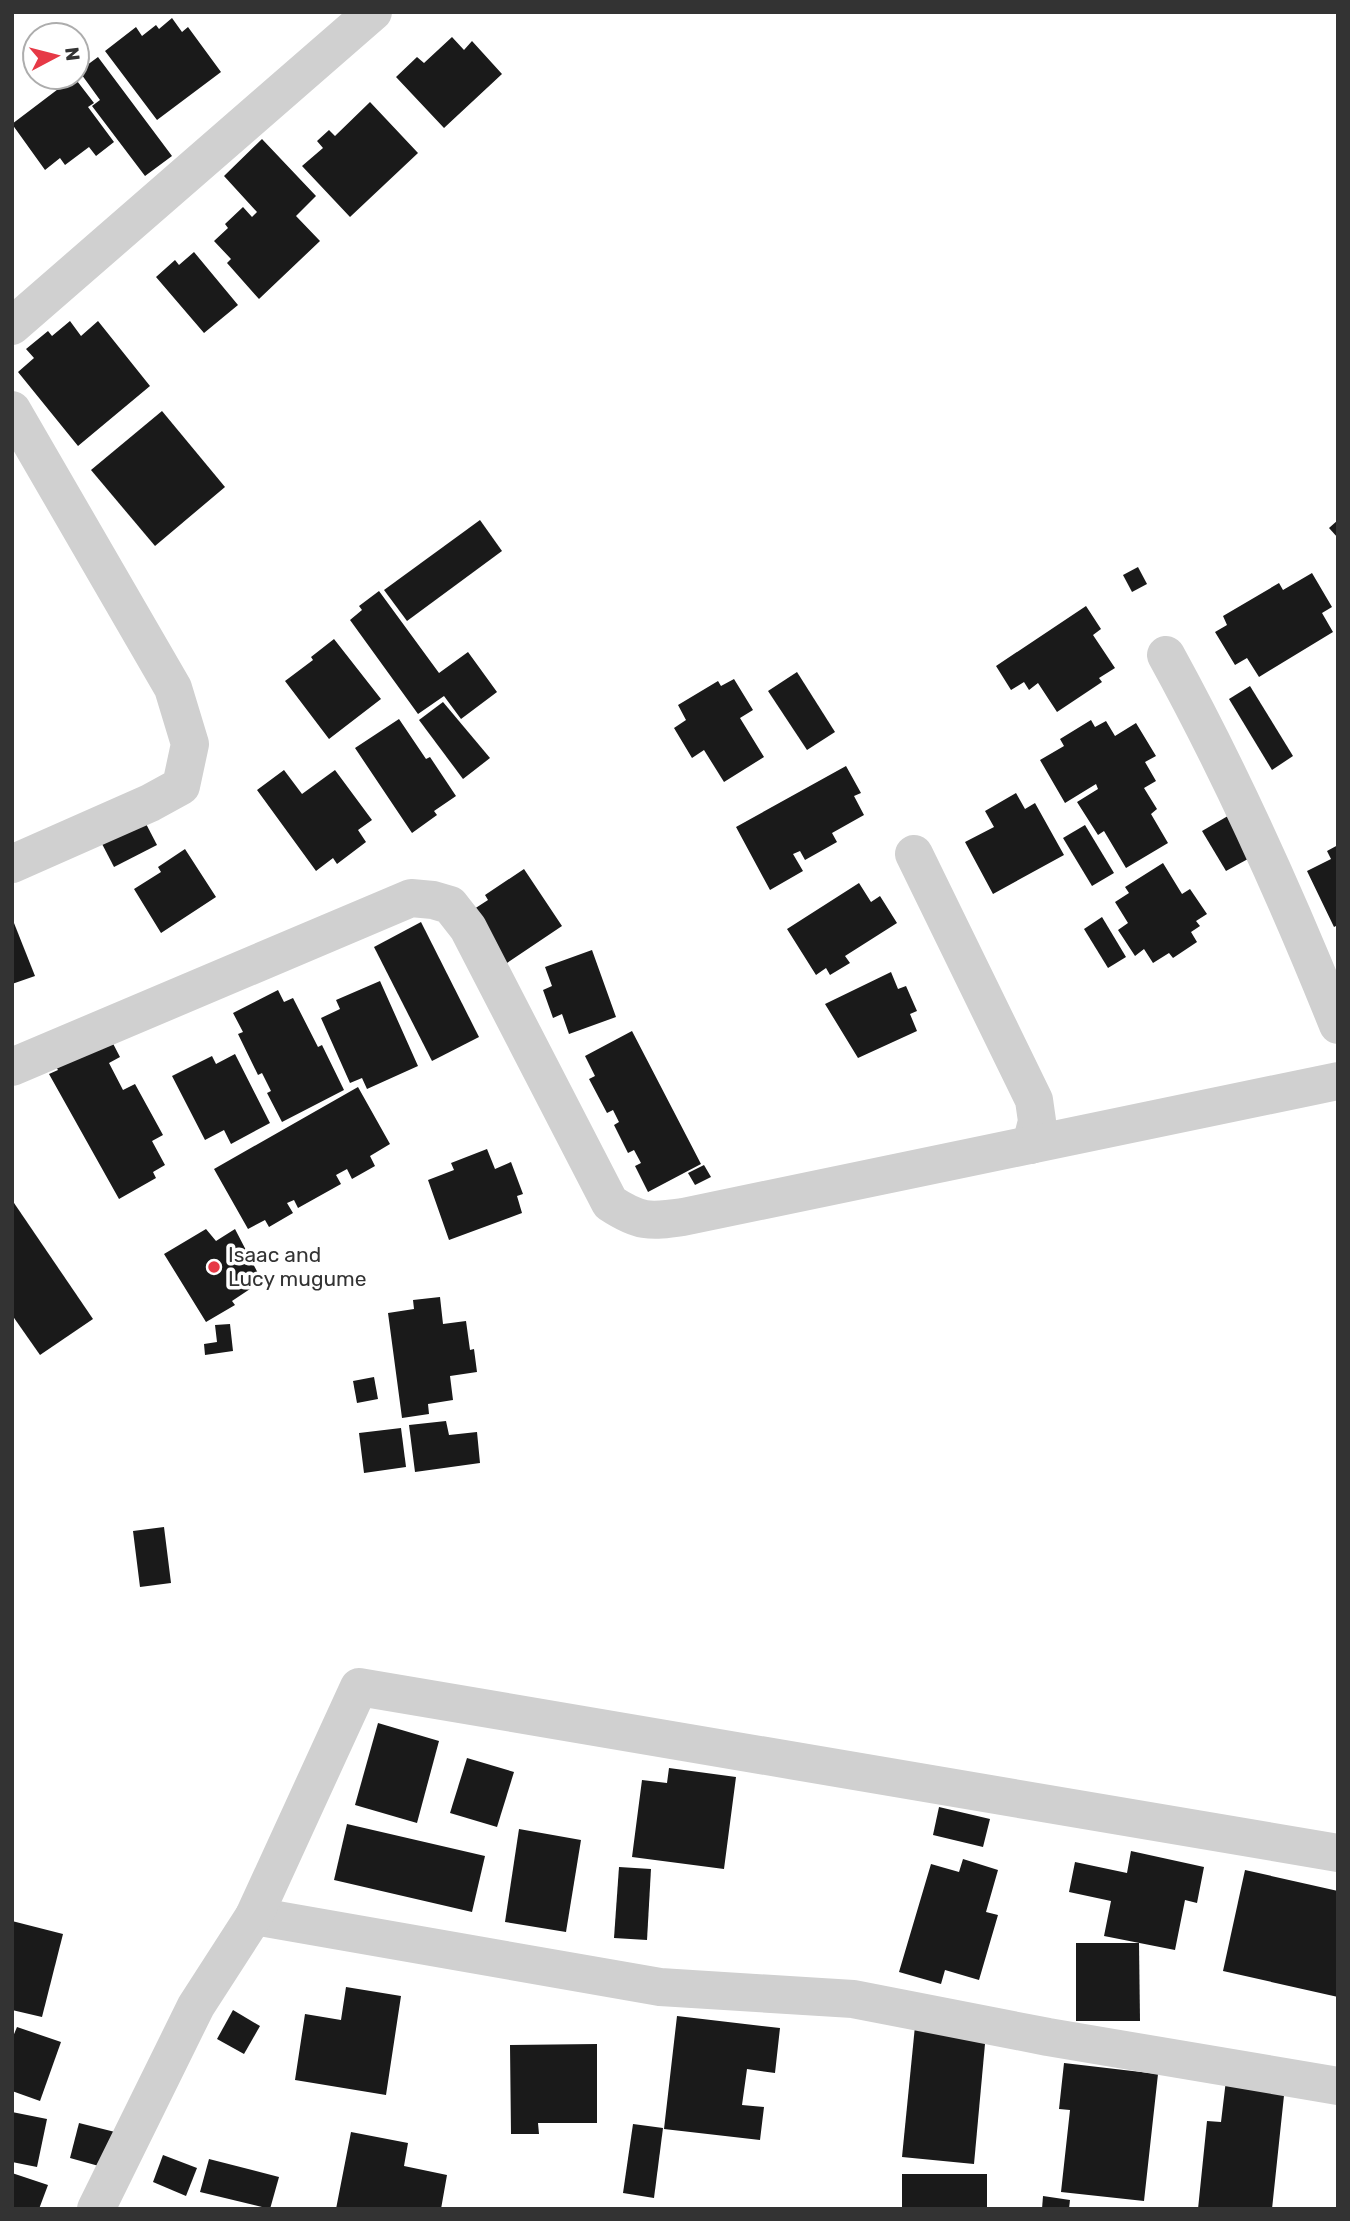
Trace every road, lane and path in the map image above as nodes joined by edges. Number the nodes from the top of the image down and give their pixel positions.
1 (373, 12) edge
2 (12, 326) edge
3 (12, 410) edge
4 (1166, 655) dead end
5 (915, 854) dead end
6 (12, 864) edge
7 (1338, 1025) edge
8 (12, 1068) edge
9 (1338, 1081) edge
10 (1031, 1145) junction
11 (1338, 1853) edge
12 (254, 1916) junction
13 (1338, 2086) edge
14 (96, 2209) edge

1 - 2 street
3 - 6 street
4 - 7 street
5 - 10 street
8 - 10 street
9 - 10 street
11 - 12 street
12 - 13 street
12 - 14 street

